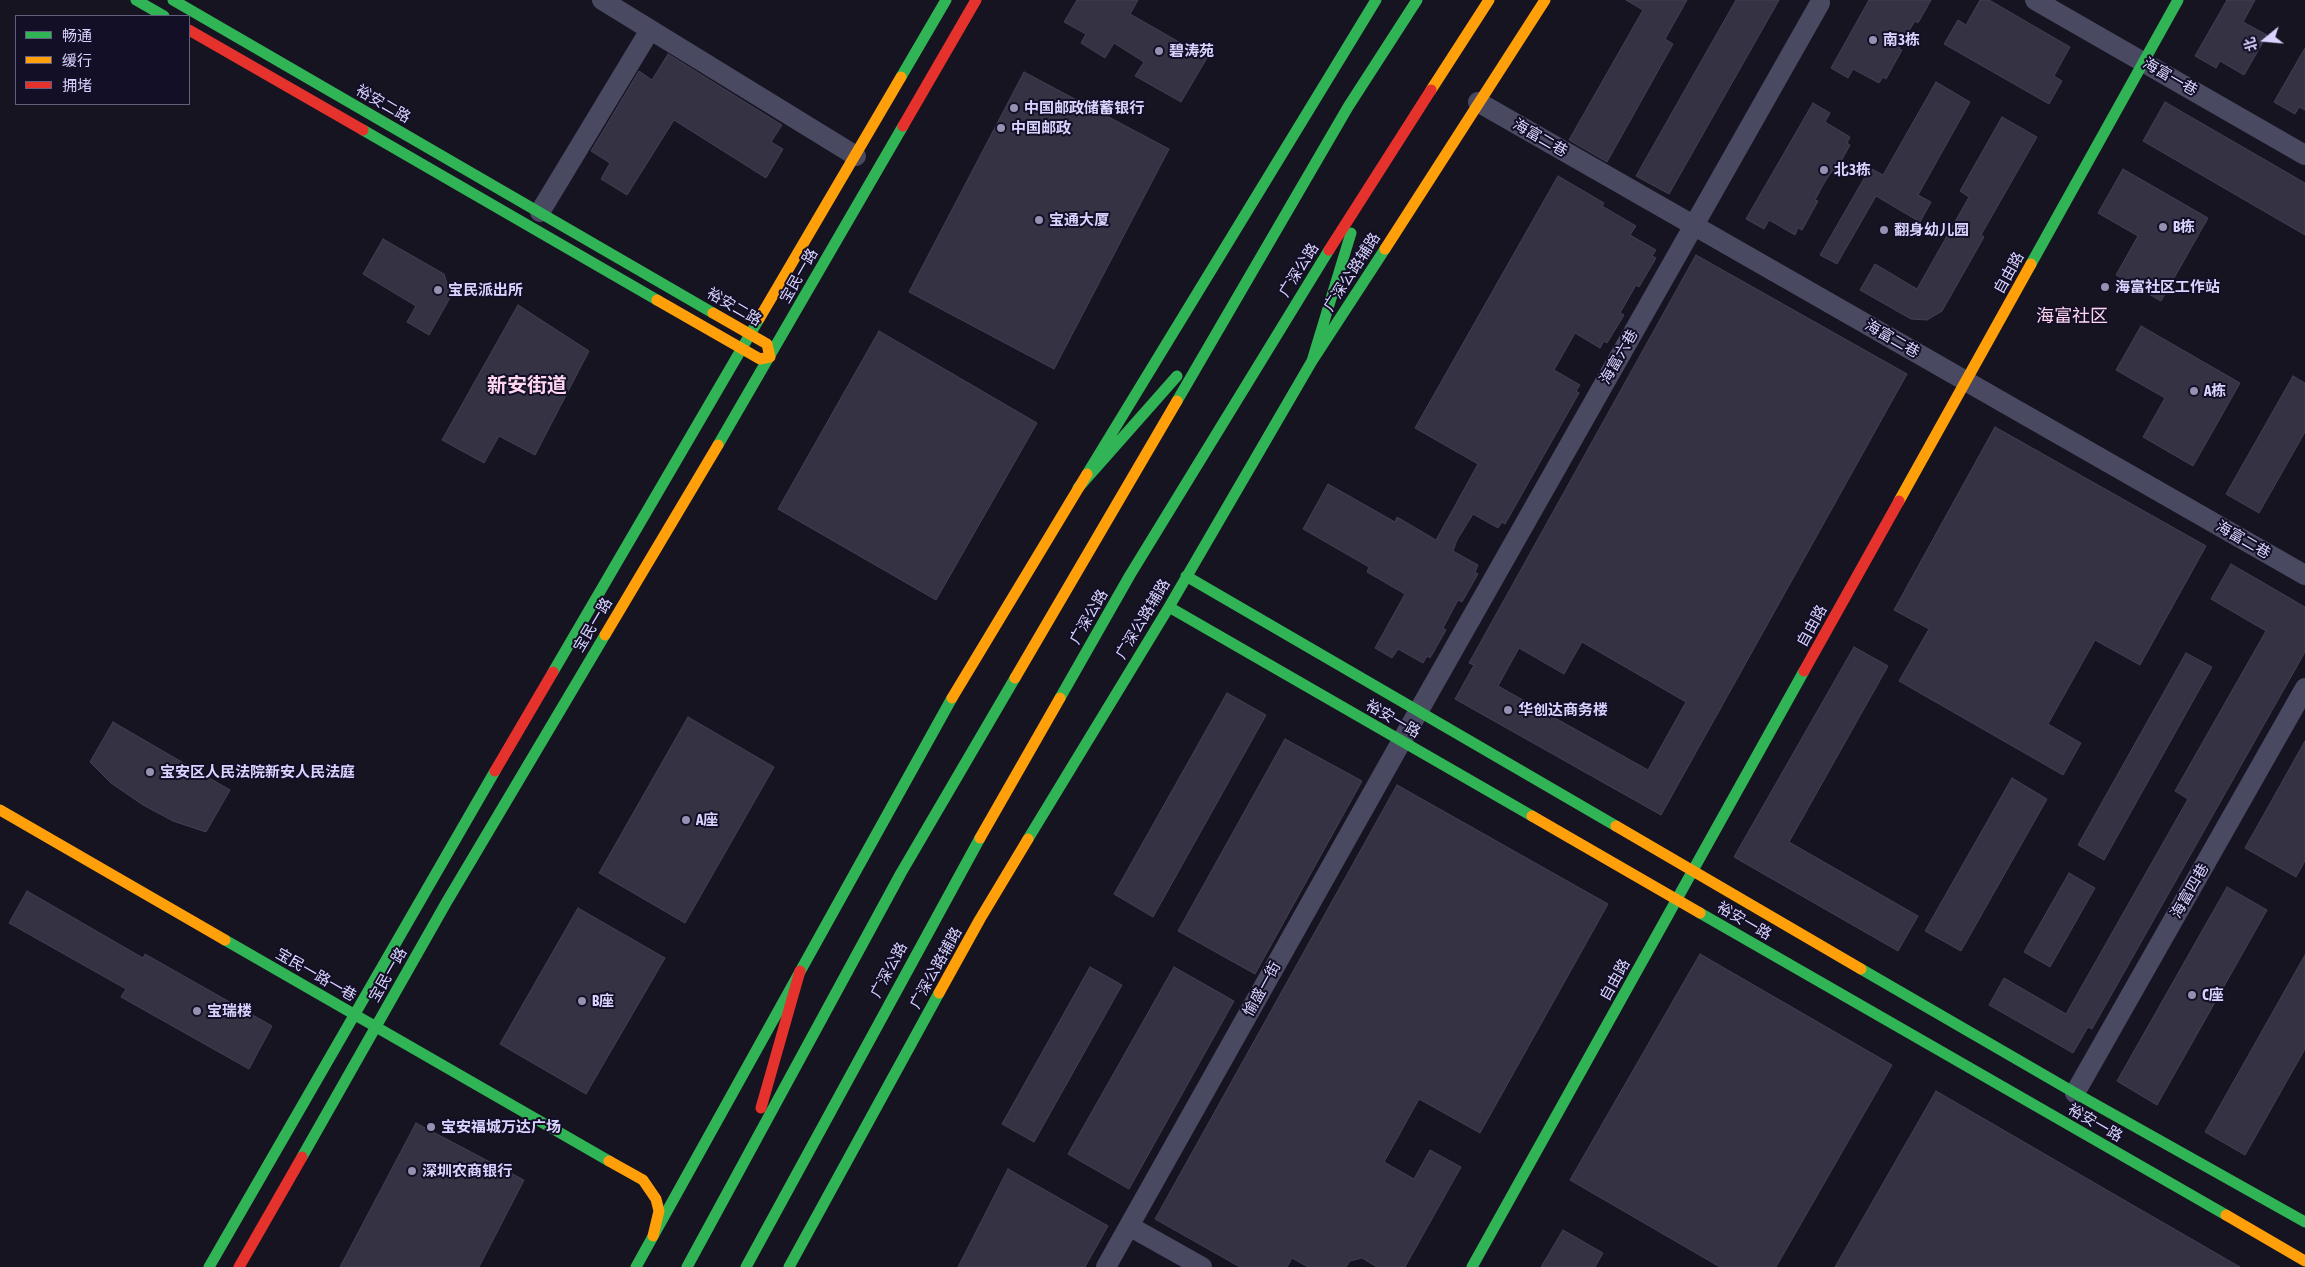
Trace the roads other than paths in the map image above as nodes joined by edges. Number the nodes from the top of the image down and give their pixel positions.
1 (136, 0) edge
2 (173, 0) edge
3 (602, 0) edge
4 (946, 0) edge
5 (976, 0) edge
6 (1376, 0) edge
7 (1411, 0) edge
8 (1417, 0) edge
9 (1489, 0) edge
10 (1545, 0) edge
11 (2035, 0) edge
12 (2178, 0) edge
13 (1820, 3) dead end
14 (162, 15) edge
15 (650, 30) junction
16 (190, 31) edge
17 (1385, 51) junction
18 (2144, 62) junction
19 (1478, 102) junction
20 (2305, 155) edge
21 (856, 156) junction
22 (1361, 198) junction
23 (540, 212) junction
24 (1694, 225) junction
25 (1218, 330) junction
26 (750, 334) junction
27 (741, 348) junction
28 (770, 357) junction
29 (1312, 361) junction
30 (1966, 381) junction
31 (1078, 488) junction
32 (2305, 575) edge
33 (1186, 576) junction
34 (1169, 607) junction
35 (2305, 688) edge
36 (1418, 712) junction
37 (1402, 740) junction
38 (0, 810) edge
39 (1692, 871) junction
40 (1677, 899) junction
41 (800, 970) junction
42 (354, 1014) junction
43 (376, 1027) junction
44 (2075, 1093) junction
45 (746, 1159) junction
46 (695, 1160) junction
47 (673, 1179) dead end
48 (644, 1180) junction
49 (656, 1182) dead end
50 (2302, 1220) edge
51 (1129, 1226) junction
52 (653, 1236) junction
53 (2280, 1246) junction
54 (2305, 1261) edge
55 (209, 1267) edge
56 (239, 1267) edge
57 (636, 1267) edge
58 (687, 1267) edge
59 (746, 1267) edge
60 (789, 1267) edge
61 (1106, 1267) edge
62 (1202, 1267) edge
63 (1472, 1267) edge
64 (2297, 1267) edge

1 - 14 main road
2 - 23 main road, 裕安二路
3 - 15 street
4 - 21 main road, 宝民一路
5 - 28 main road, 宝民一路
6 - 31 main road
7 - 17 main road
8 - 17 main road
9 - 22 main road, 广深公路
10 - 19 main road, 广深公路辅路
11 - 18 street, 海富一巷
12 - 18 main road, 自由路
13 - 24 street, 海富六巷
15 - 21 street
15 - 23 street
16 - 27 main road
17 - 25 main road
18 - 20 street, 海富一巷
18 - 30 main road, 自由路
19 - 24 street, 海富二巷
19 - 29 main road, 广深公路辅路
21 - 26 main road, 宝民一路
22 - 29 main road
22 - 59 main road, 广深公路
23 - 26 main road, 裕安二路
24 - 30 street, 海富二巷
24 - 36 street, 海富六巷
25 - 31 main road
25 - 45 main road
26 - 27 main road, 宝民一路
26 - 28 main road, 裕安二路
27 - 28 main road
27 - 42 main road, 宝民一路
28 - 43 main road, 宝民一路
29 - 33 main road, 广深公路辅路
30 - 32 street, 海富二巷
30 - 39 main road, 自由路
31 - 41 main road
33 - 34 main road, 广深公路辅路
33 - 36 main road, 裕安一路
34 - 37 main road, 裕安一路
34 - 60 main road, 广深公路辅路
35 - 44 street, 海富四巷
36 - 37 street, 愉盛一街
36 - 39 main road, 裕安一路
37 - 40 main road, 裕安一路
37 - 51 street, 愉盛一街
38 - 42 main road, 宝民一路一巷
39 - 40 main road, 自由路
39 - 44 main road, 裕安一路
40 - 53 main road, 裕安一路
40 - 63 main road, 自由路
41 - 45 main road
41 - 46 main road
42 - 43 main road, 宝民一路一巷
42 - 55 main road, 宝民一路
43 - 48 main road, 宝民一路一巷
43 - 56 main road, 宝民一路
44 - 50 main road, 裕安一路
45 - 58 main road
46 - 47 main road
46 - 52 main road
48 - 49 main road
48 - 52 main road
51 - 61 street, 愉盛一街
51 - 62 street
52 - 57 main road
53 - 54 main road, 裕安一路
53 - 64 main road

